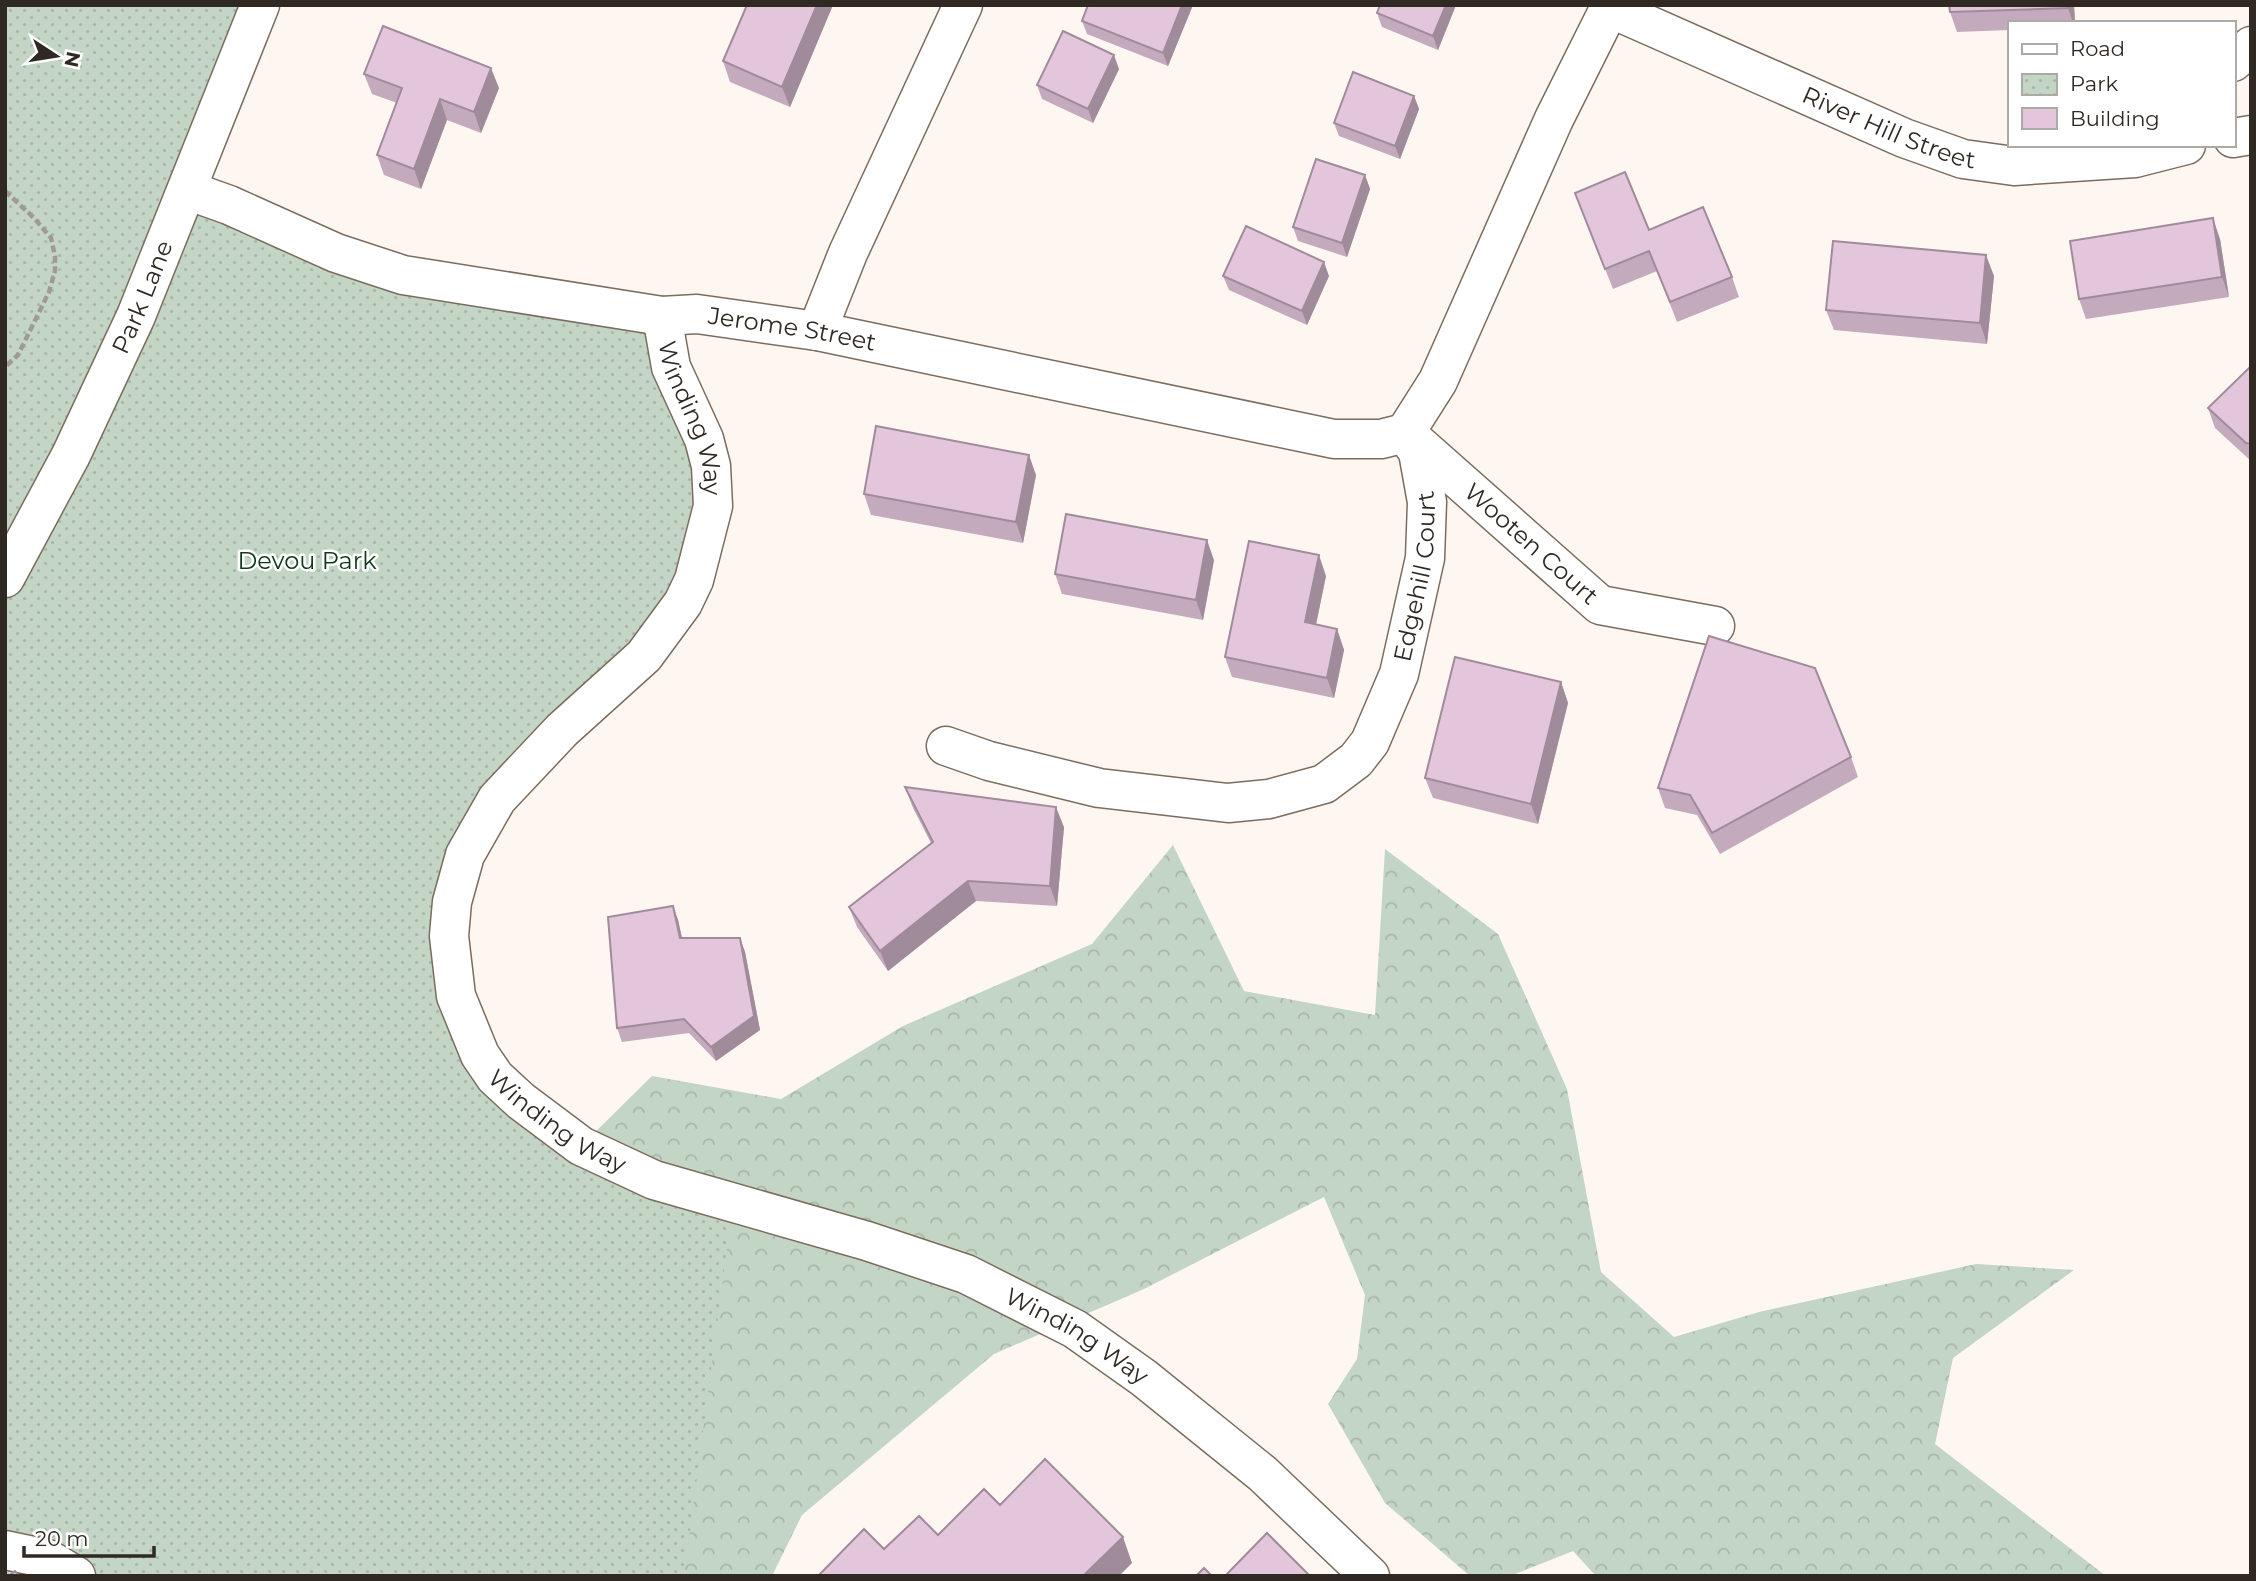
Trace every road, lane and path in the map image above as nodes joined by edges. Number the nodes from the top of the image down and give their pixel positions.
1 (260, 5) edge
2 (963, 5) edge
3 (1611, 6) edge
4 (2251, 46) edge
5 (2235, 60) edge
6 (2178, 147) edge
7 (187, 190) junction
8 (5, 191) edge
9 (662, 316) junction
10 (817, 331) junction
11 (5, 367) edge
12 (1405, 433) junction
13 (5, 578) edge
14 (1715, 626) dead end
15 (946, 746) dead end
16 (5, 1550) edge
17 (76, 1576) edge
18 (1370, 1576) edge

1 - 7 street, Park Lane
2 - 10 street
3 - 6 street, River Hill Street
3 - 12 street
4 - 5 street
7 - 9 street, Jerome Street
7 - 13 street, Park Lane
8 - 11 path
9 - 10 street, Jerome Street
9 - 18 street, Winding Way
10 - 12 street, Jerome Street
12 - 14 street, Wooten Court
12 - 15 street, Edgehill Court
16 - 17 street

